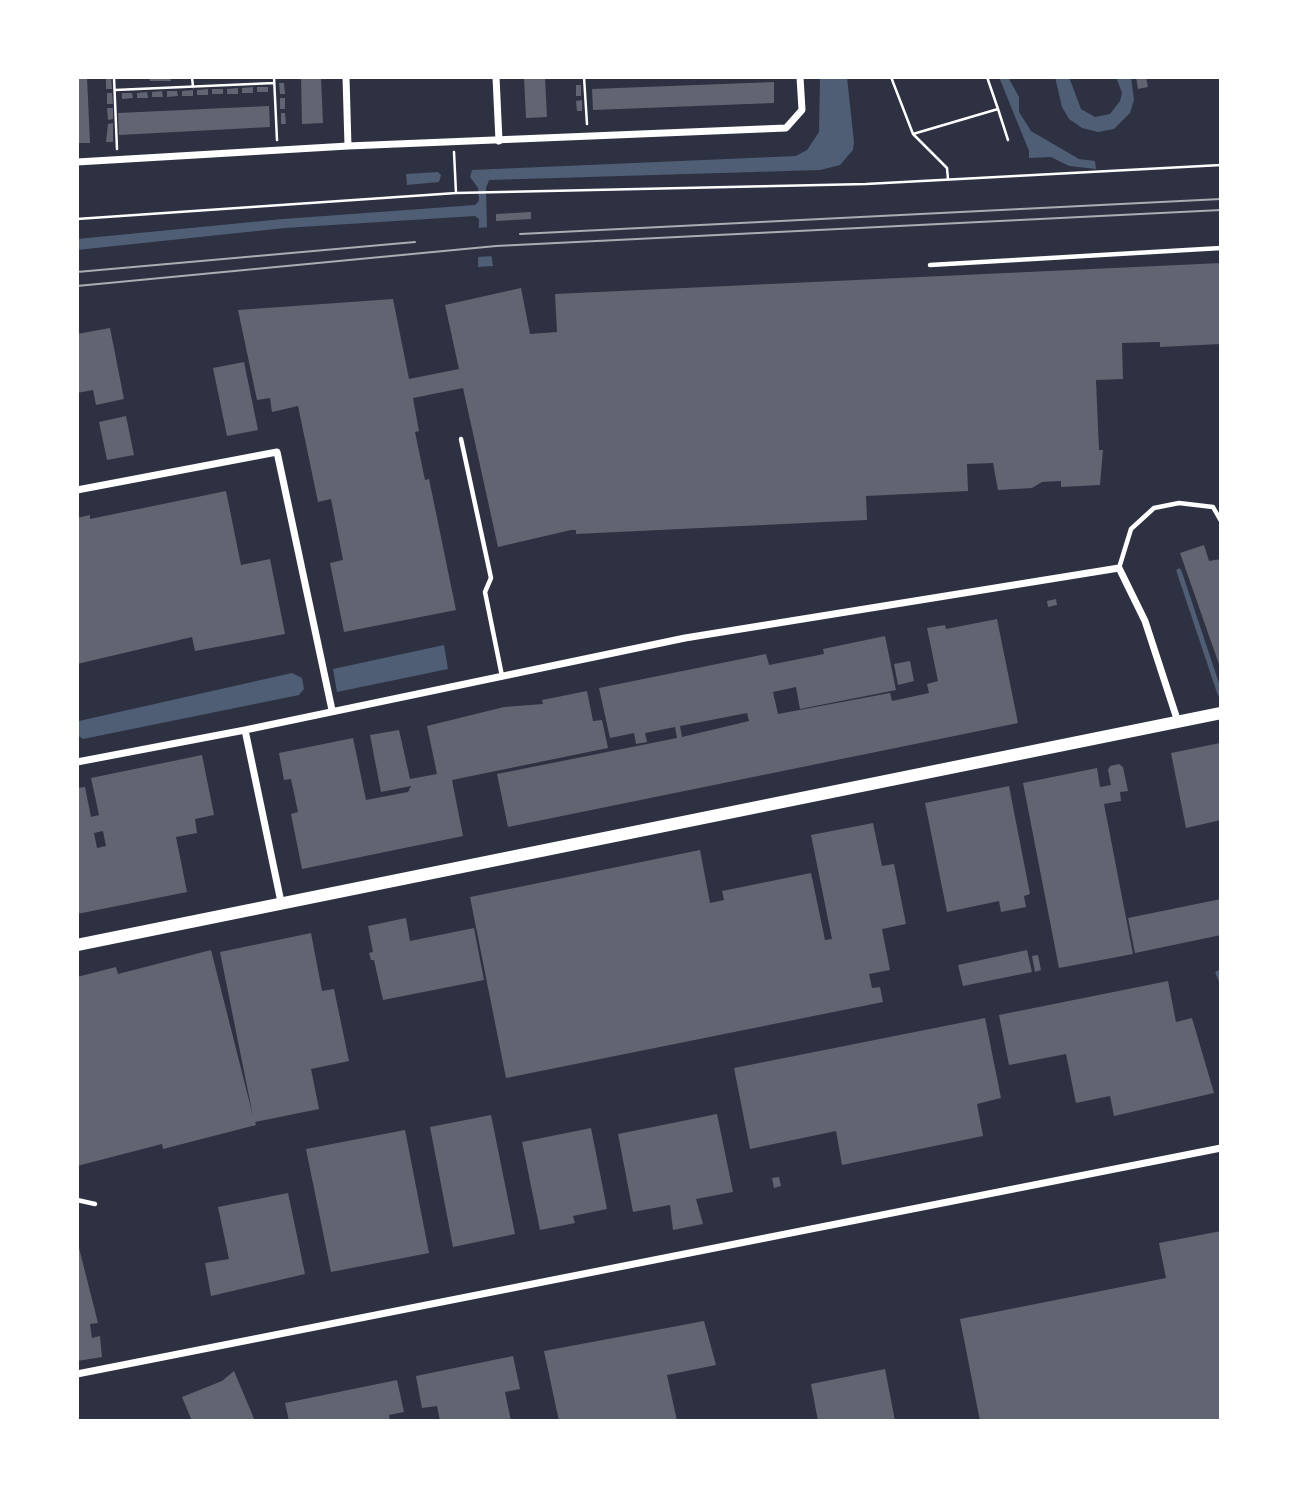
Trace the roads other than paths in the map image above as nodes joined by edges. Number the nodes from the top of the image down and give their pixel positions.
1 (345, 77) edge
2 (496, 77) edge
3 (800, 77) edge
4 (499, 141) junction
5 (348, 146) junction
6 (77, 162) edge
7 (1221, 248) edge
8 (930, 265) dead end
9 (461, 439) dead end
10 (77, 490) edge
11 (1221, 520) edge
12 (1119, 568) junction
13 (502, 676) junction
14 (332, 710) junction
15 (1221, 713) edge
16 (1178, 722) junction
17 (244, 730) junction
18 (77, 762) edge
19 (281, 902) junction
20 (77, 945) edge
21 (1221, 1148) edge
22 (77, 1200) edge
23 (95, 1204) dead end
24 (77, 1374) edge

1 - 5 street
2 - 4 street
3 - 4 street
4 - 5 street
5 - 6 street
7 - 8 lane
9 - 13 lane
10 - 14 street
11 - 12 lane
12 - 13 street
12 - 16 street
13 - 14 street
14 - 17 street
15 - 16 street
16 - 19 street
17 - 18 street
17 - 19 street
19 - 20 street
21 - 24 street
22 - 23 lane

